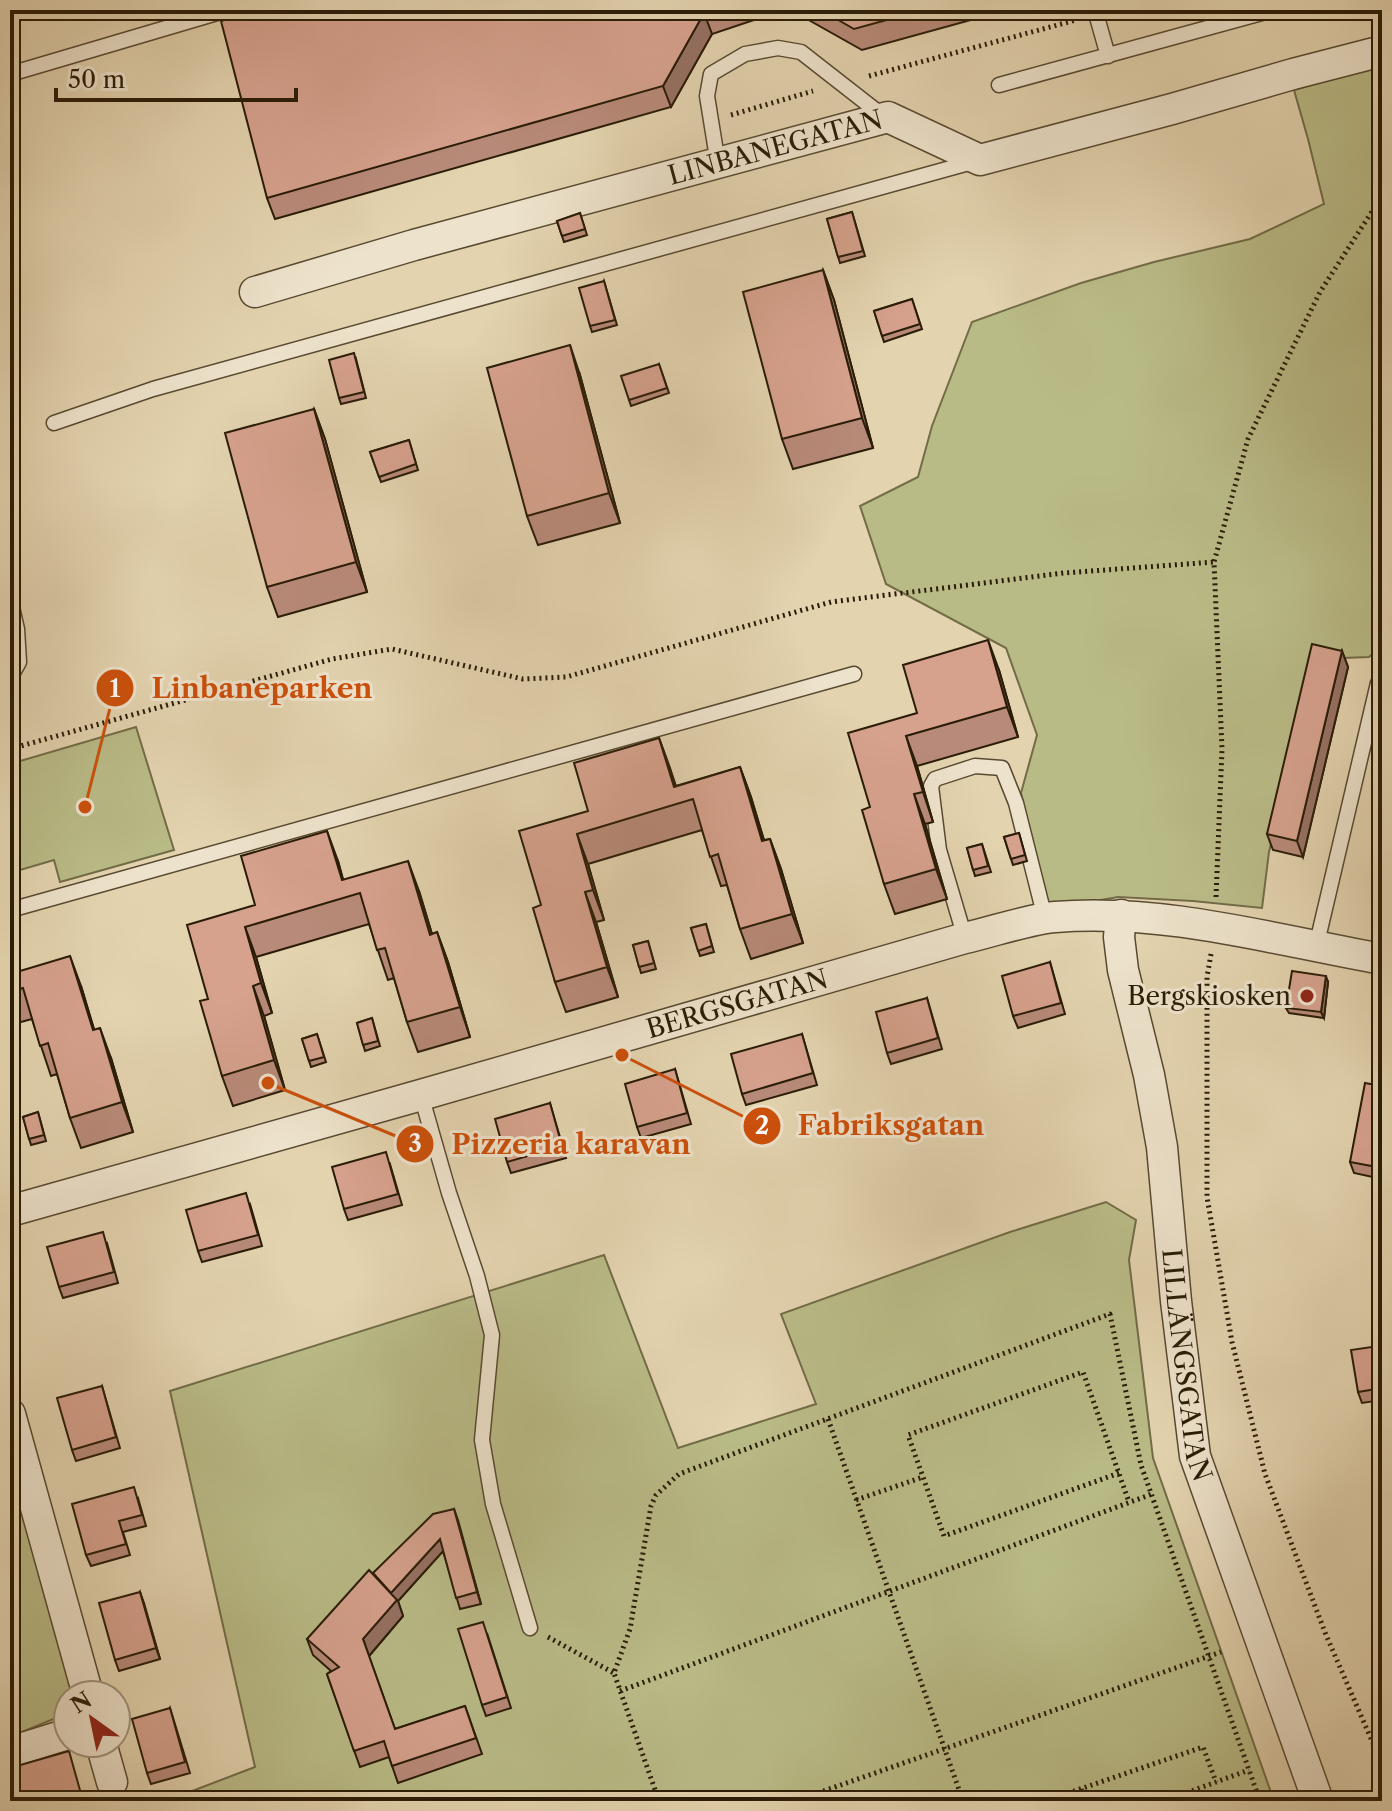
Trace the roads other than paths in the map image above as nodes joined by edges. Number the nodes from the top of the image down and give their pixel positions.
1 (227, 10) edge
2 (1273, 10) edge
3 (1095, 13) edge
4 (1382, 51) edge
5 (1108, 56) junction
6 (10, 74) edge
7 (999, 85) dead end
8 (888, 117) junction
9 (980, 160) junction
10 (718, 164) junction
11 (255, 292) dead end
12 (54, 423) dead end
13 (10, 599) edge
14 (854, 674) dead end
15 (10, 678) edge
16 (1378, 683) dead end
17 (10, 910) edge
18 (1121, 915) junction
19 (1045, 918) junction
20 (965, 938) junction
21 (1316, 947) junction
22 (1382, 959) edge
23 (421, 1095) junction
24 (10, 1211) edge
25 (10, 1414) edge
26 (530, 1628) road end
27 (84, 1679) edge
28 (52, 1739) edge
29 (10, 1752) edge
30 (106, 1759) edge
31 (112, 1782) dead end
32 (1318, 1801) edge

1 - 6 lane
2 - 5 lane
3 - 5 lane
4 - 9 street
5 - 7 lane
8 - 9 street, LINBANEGATAN
8 - 10 street, LINBANEGATAN
8 - 10 lane
9 - 12 lane
10 - 11 street, LINBANEGATAN
13 - 15 lane
14 - 17 lane
16 - 21 lane
18 - 19 street, BERGSGATAN
18 - 21 street, BERGSGATAN
18 - 32 street, LILLÄNGSGATAN
19 - 20 street, BERGSGATAN
19 - 20 lane
20 - 23 street, BERGSGATAN
21 - 22 street, BERGSGATAN
23 - 24 street, BERGSGATAN
23 - 26 lane
25 - 27 street
28 - 29 street
30 - 31 street

